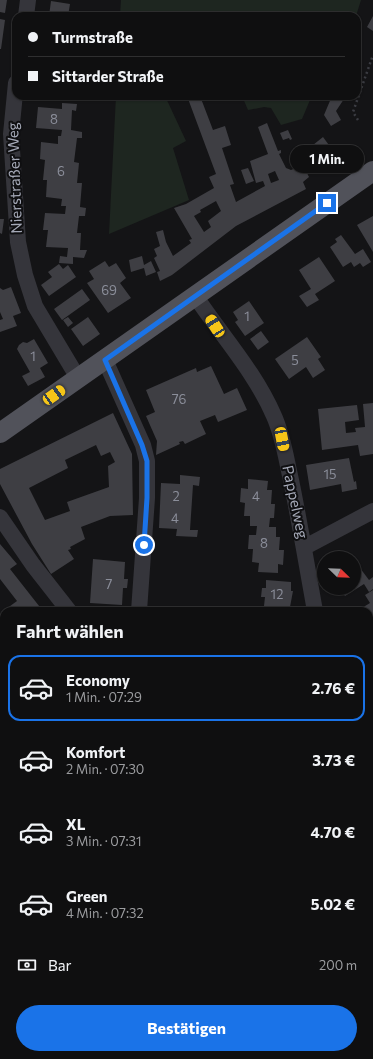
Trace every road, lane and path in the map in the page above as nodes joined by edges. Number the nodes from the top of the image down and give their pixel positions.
1 (28, 0) edge
2 (26, 12) edge
3 (373, 55) edge
4 (361, 88) edge
5 (14, 100) edge
6 (356, 100) edge
7 (358, 120) dead end
8 (373, 171) edge
9 (196, 297) junction
10 (105, 360) junction
11 (78, 378) junction
12 (0, 434) edge
13 (373, 511) edge
14 (0, 517) edge
15 (305, 547) junction
16 (66, 607) edge
17 (139, 607) edge
18 (314, 607) edge

1 - 2 street
3 - 4 path
5 - 11 street, Nierstraßer Weg
6 - 7 path
8 - 9 main road
9 - 10 main road
9 - 15 street, Pappelweg
10 - 11 main road
10 - 17 street
11 - 12 main road
13 - 15 street
14 - 16 street
15 - 18 street, Pappelweg

